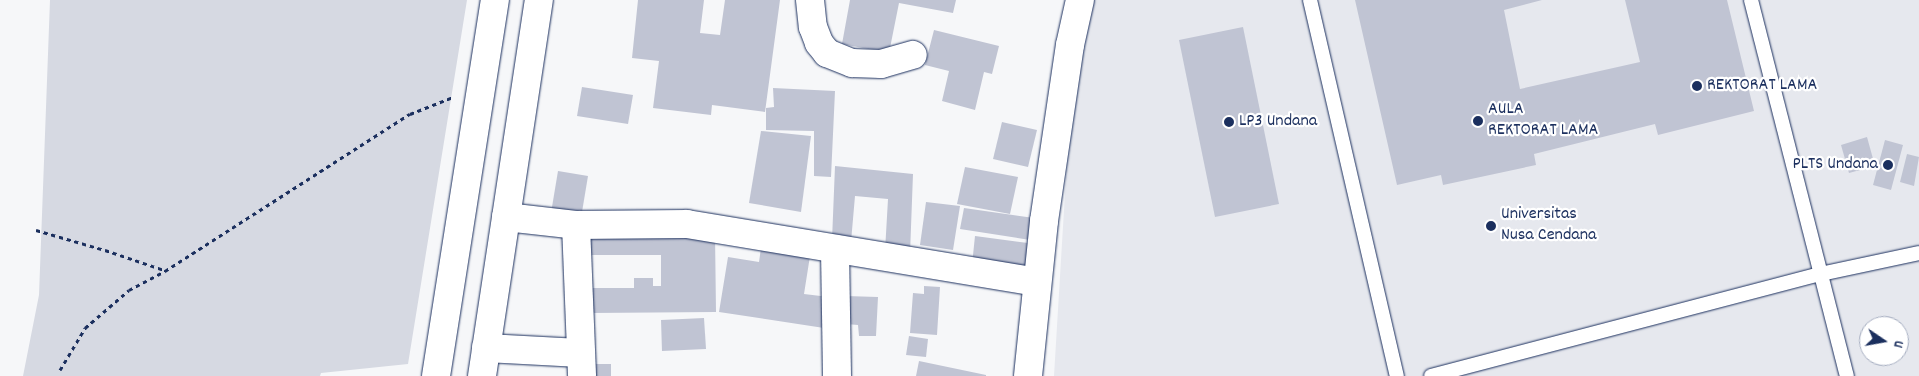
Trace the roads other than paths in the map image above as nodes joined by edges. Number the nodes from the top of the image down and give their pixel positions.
1 (495, 0) edge
2 (539, 0) edge
3 (810, 0) edge
4 (1080, 0) edge
5 (1310, 0) edge
6 (1751, 0) edge
7 (913, 55) dead end
8 (506, 217) junction
9 (576, 225) junction
10 (835, 249) junction
11 (1919, 253) edge
12 (1821, 274) junction
13 (1036, 282) junction
14 (486, 348) junction
15 (581, 365) edge
16 (436, 376) edge
17 (482, 376) edge
18 (838, 376) edge
19 (1028, 376) edge
20 (1397, 376) edge
21 (1431, 376) edge
22 (1847, 376) edge

1 - 16 main road
2 - 8 main road
3 - 7 main road
4 - 13 main road
5 - 20 lane
6 - 12 lane
8 - 9 main road
8 - 14 main road
9 - 10 main road
9 - 15 main road
10 - 13 main road
10 - 18 main road
11 - 12 lane
12 - 21 lane
12 - 22 lane
13 - 19 main road
14 - 15 main road
14 - 17 main road

